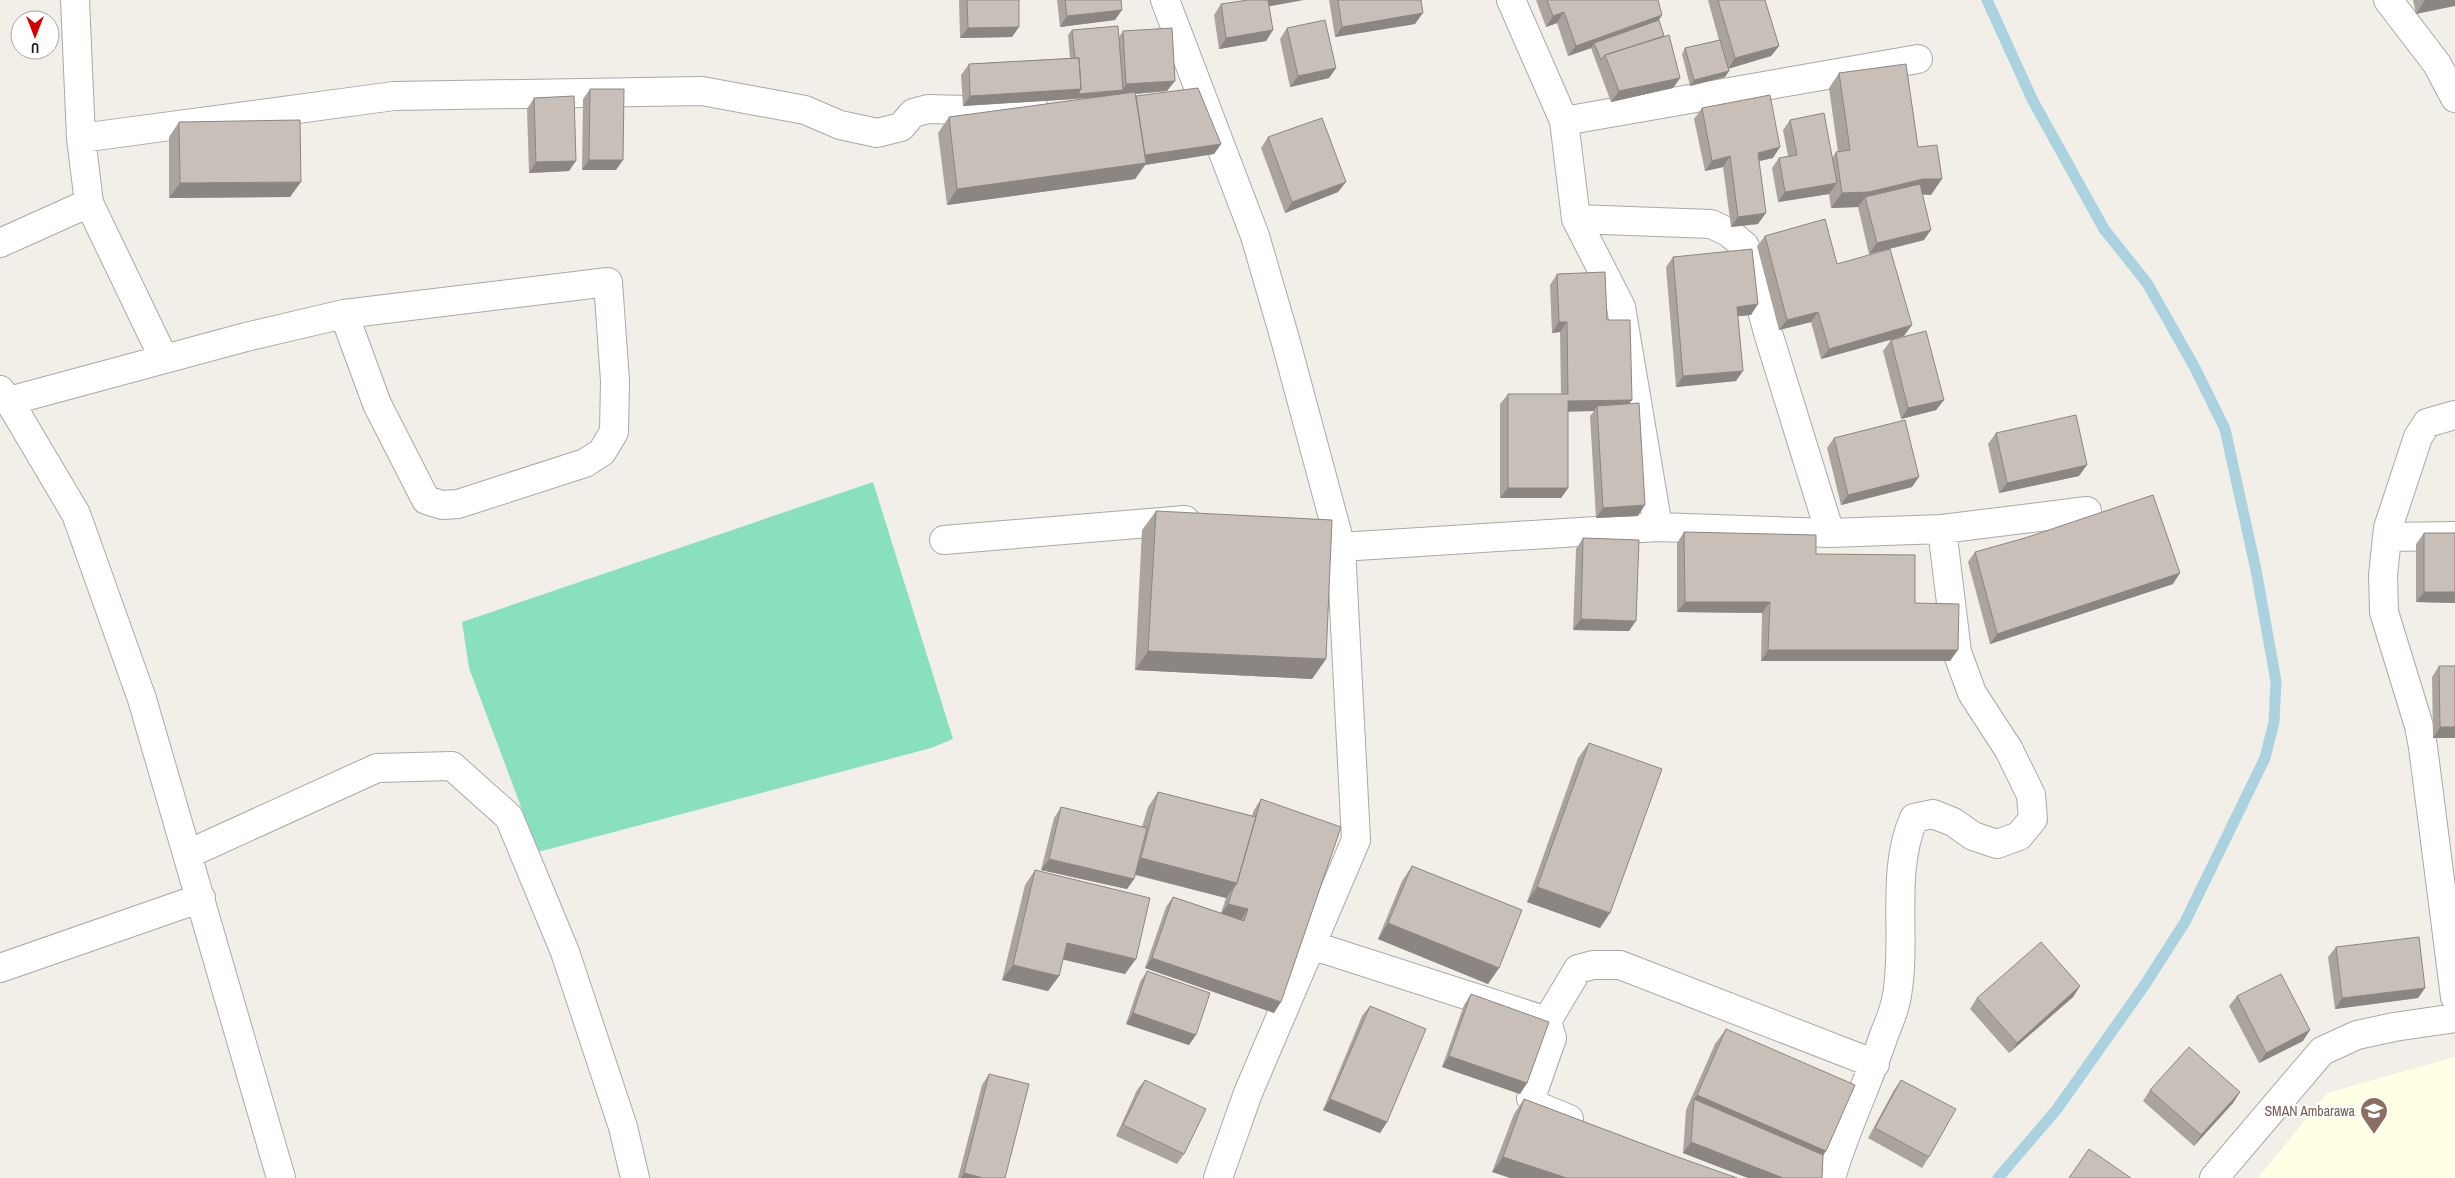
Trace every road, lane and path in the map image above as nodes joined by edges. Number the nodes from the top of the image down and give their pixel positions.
1 (75, 0) edge
2 (1165, 0) edge
3 (1511, 0) edge
4 (2388, 0) edge
5 (1918, 59) dead end
6 (1199, 89) junction
7 (1170, 94) edge
8 (2455, 98) edge
9 (1054, 108) edge
10 (1564, 121) junction
11 (81, 138) junction
12 (89, 203) junction
13 (1576, 219) junction
14 (0, 243) edge
15 (344, 314) junction
16 (164, 359) junction
17 (5, 396) edge
18 (2455, 414) edge
19 (2087, 511) dead end
20 (1211, 522) edge
21 (1308, 526) edge
22 (1658, 527) junction
23 (1942, 529) junction
24 (1830, 533) junction
25 (2455, 536) edge
26 (1339, 537) junction
27 (2387, 537) junction
28 (944, 540) dead end
29 (188, 854) junction
30 (201, 898) junction
31 (1311, 945) junction
32 (0, 968) edge
33 (2455, 997) edge
34 (2455, 1018) edge
35 (1548, 1021) junction
36 (1875, 1064) junction
37 (1595, 1130) edge
38 (281, 1178) edge
39 (635, 1178) edge
40 (1218, 1178) edge
41 (1831, 1178) edge
42 (2214, 1178) edge

1 - 11 street
2 - 6 street
3 - 10 street
4 - 8 street
5 - 10 street
6 - 7 street
6 - 26 street
9 - 11 street
10 - 13 street
11 - 12 street
12 - 14 street
12 - 16 street
13 - 22 street
13 - 24 street
15 - 15 street
15 - 16 street
16 - 17 street
17 - 29 street
18 - 27 street
19 - 23 street
20 - 28 street
21 - 26 street
22 - 24 street
22 - 26 street
23 - 24 street
23 - 36 street
25 - 27 street
26 - 31 street
27 - 33 street
29 - 30 street
29 - 39 street
30 - 32 street
30 - 38 street
31 - 35 street
31 - 40 street
34 - 42 street
35 - 36 street
35 - 37 street
36 - 41 street

